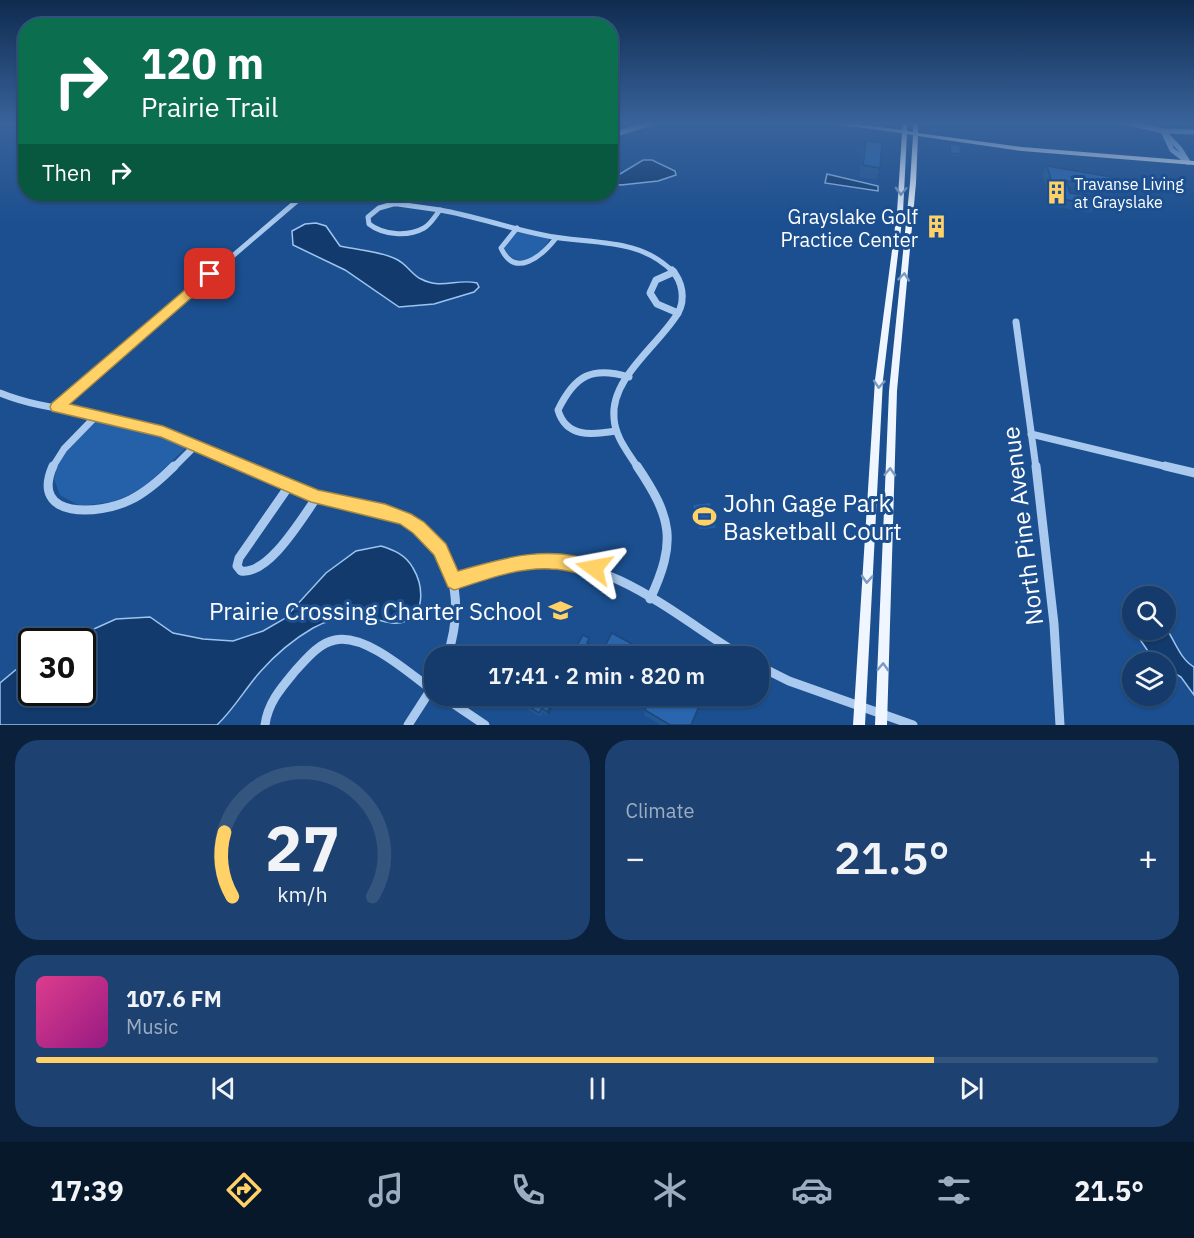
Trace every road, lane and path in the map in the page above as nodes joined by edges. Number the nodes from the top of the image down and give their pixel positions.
1 (903, 157) edge
2 (914, 157) edge
3 (1125, 157) edge
4 (1191, 163) edge
5 (297, 201) edge
6 (440, 210) junction
7 (517, 228) junction
8 (556, 238) junction
9 (674, 272) junction
10 (678, 313) junction
11 (1016, 322) dead end
12 (629, 377) junction
13 (1, 395) edge
14 (57, 407) junction
15 (97, 416) junction
16 (616, 431) junction
17 (1031, 434) junction
18 (196, 445) junction
19 (1194, 473) edge
20 (288, 486) junction
21 (317, 497) junction
22 (454, 581) junction
23 (650, 599) junction
24 (450, 646) edge
25 (725, 646) edge
26 (769, 671) edge
27 (424, 682) edge
28 (424, 702) edge
29 (457, 706) edge
30 (860, 707) junction
31 (881, 720) edge
32 (265, 725) edge
33 (408, 725) edge
34 (485, 725) edge
35 (859, 725) edge
36 (913, 725) edge
37 (1060, 725) edge

1 -> 30 main road
31 -> 2 main road
3 - 4 main road
5 - 14 street
6 - 6 street
6 - 7 street
7 - 8 street
7 - 8 street
8 - 9 street
9 - 10 street
9 - 10 street
10 - 12 street
11 - 17 street, North Pine Avenue
12 - 16 street
12 - 16 street
13 - 14 street
14 - 15 street
15 - 18 street
15 - 18 street
16 - 23 street
17 - 19 street
17 - 37 street, North Pine Avenue
18 - 20 street
20 - 21 street
20 - 21 street
21 - 22 street
22 - 23 street
22 - 24 street
23 - 25 street
26 - 30 street
27 - 32 street
28 - 33 street
29 - 34 street
30 - 31 street
30 - 35 main road
31 - 36 street

